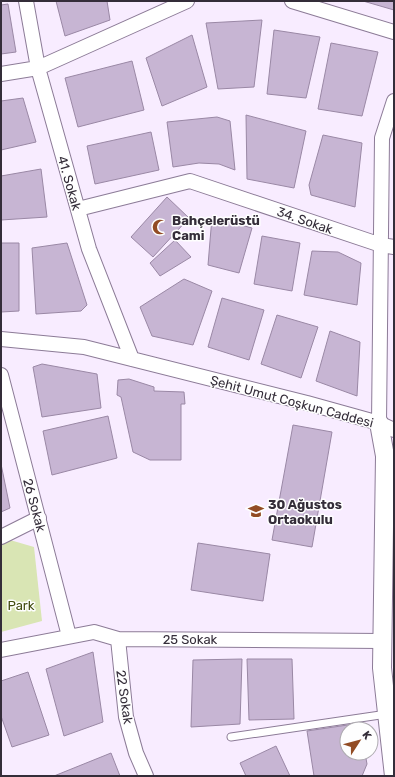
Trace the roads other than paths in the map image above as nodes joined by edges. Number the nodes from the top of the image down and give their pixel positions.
1 (26, 1) edge
2 (187, 1) edge
3 (292, 1) edge
4 (394, 32) edge
5 (38, 68) junction
6 (1, 74) edge
7 (394, 100) edge
8 (78, 209) junction
9 (387, 246) edge
10 (1, 339) edge
11 (132, 360) junction
12 (1, 375) edge
13 (386, 426) edge
14 (38, 518) junction
15 (1, 537) edge
16 (69, 636) junction
17 (118, 639) junction
18 (382, 641) junction
19 (1, 650) edge
20 (390, 718) edge
21 (231, 737) dead end
22 (146, 776) edge
23 (394, 776) edge

1 - 5 street, 41. Sokak
2 - 5 street
3 - 4 street
5 - 6 street
5 - 8 street, 41. Sokak
7 - 9 street
8 - 9 street, 34. Sokak
8 - 11 street, 41. Sokak
9 - 13 street
10 - 11 street, Şehit Umut Coşkun Caddesi
11 - 13 street, Şehit Umut Coşkun Caddesi
12 - 14 street, 26 Sokak
13 - 18 street, Şehit Umut Coşkun Caddesi
14 - 15 street
14 - 16 street, 26 Sokak
16 - 17 street, 25 Sokak
16 - 19 street, 25 Sokak
17 - 18 street, 25 Sokak
17 - 22 street, 22 Sokak
18 - 20 street, Şehit Umut Coşkun Caddesi
20 - 21 lane
20 - 23 street, Şehit Umut Coşkun Caddesi

